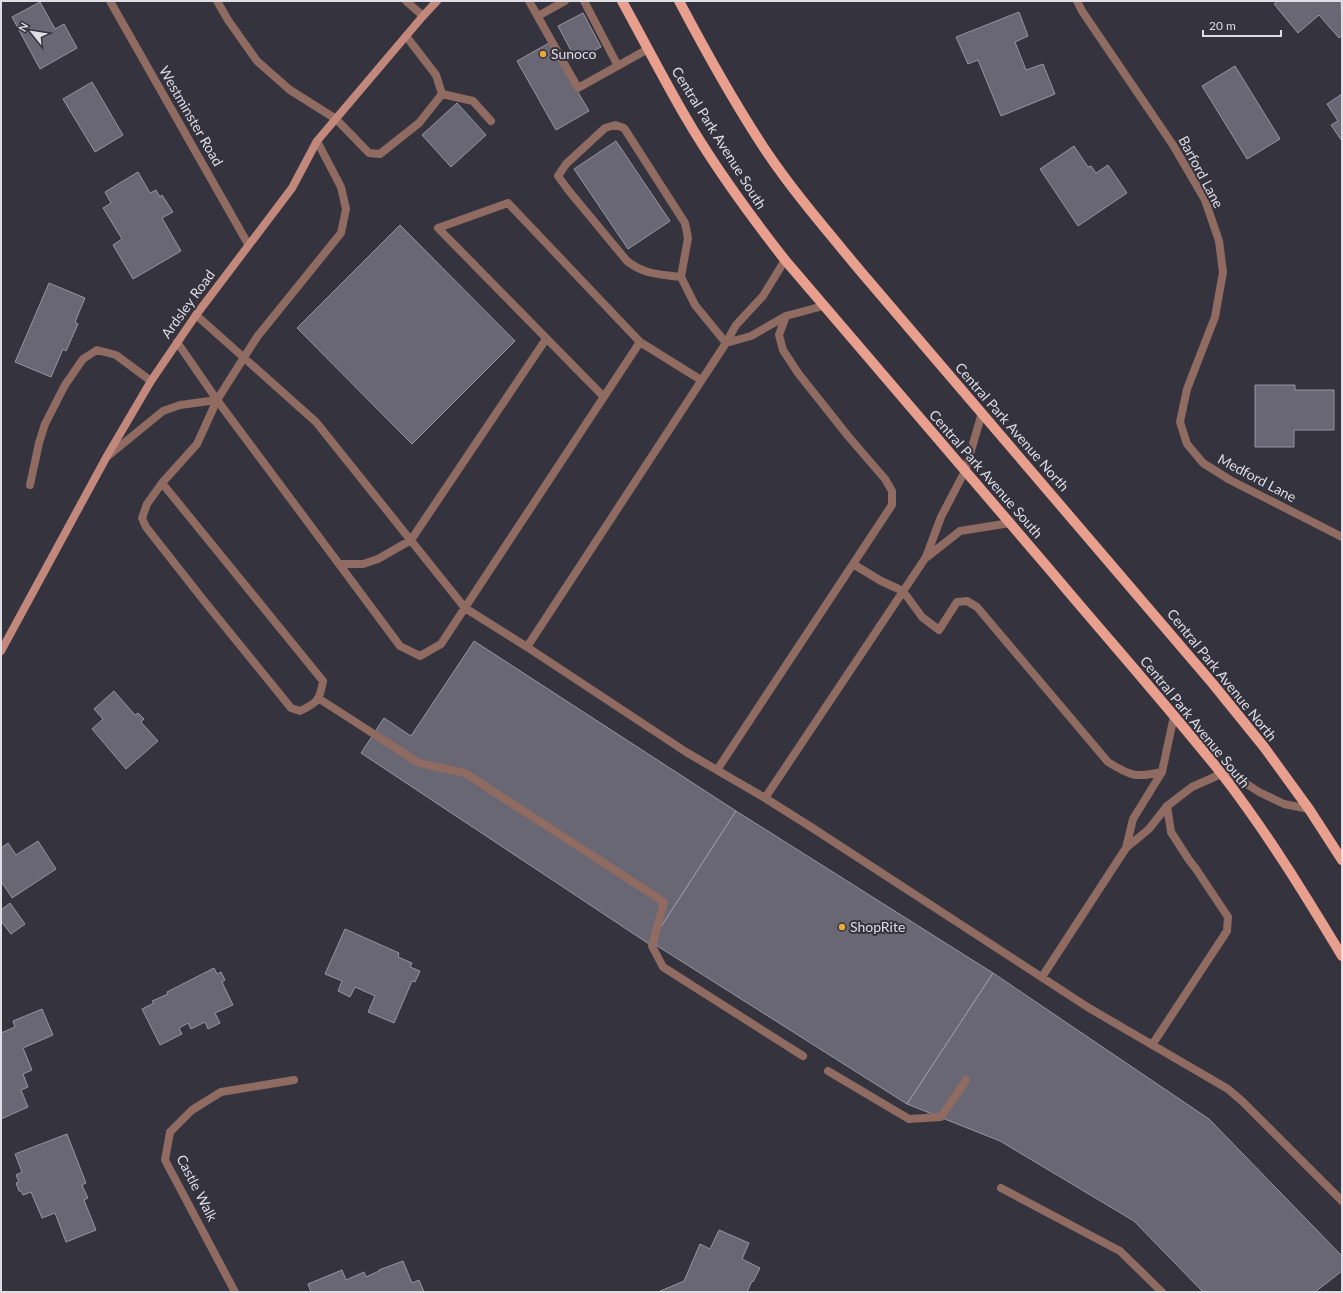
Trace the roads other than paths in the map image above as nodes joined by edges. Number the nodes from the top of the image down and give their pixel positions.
1 (110, 1) edge
2 (217, 1) edge
3 (406, 1) edge
4 (437, 1) edge
5 (529, 1) edge
6 (565, 1) edge
7 (584, 1) edge
8 (622, 1) edge
9 (679, 1) edge
10 (1077, 1) edge
11 (423, 16) junction
12 (538, 16) junction
13 (406, 36) junction
14 (648, 49) junction
15 (618, 66) junction
16 (442, 94) junction
17 (336, 119) junction
18 (491, 121) dead end
19 (317, 141) junction
20 (248, 244) junction
21 (785, 260) junction
22 (681, 276) junction
23 (823, 306) junction
24 (196, 315) junction
25 (786, 316) junction
26 (546, 340) junction
27 (177, 342) junction
28 (640, 342) junction
29 (726, 343) junction
30 (244, 358) junction
31 (701, 380) junction
32 (150, 381) junction
33 (603, 396) junction
34 (217, 400) junction
35 (982, 413) junction
36 (1180, 422) joint
37 (107, 456) junction
38 (965, 471) junction
39 (162, 483) junction
40 (30, 484) dead end
41 (1010, 523) junction
42 (1342, 537) edge
43 (411, 540) junction
44 (926, 557) junction
45 (340, 564) junction
46 (853, 564) junction
47 (903, 591) junction
48 (466, 608) junction
49 (527, 646) junction
50 (1, 651) edge
51 (318, 698) junction
52 (1174, 716) junction
53 (717, 770) junction
54 (1162, 772) junction
55 (1222, 774) junction
56 (765, 798) junction
57 (1167, 806) junction
58 (1309, 809) junction
59 (1126, 848) junction
60 (1342, 860) edge
61 (1342, 956) edge
62 (1042, 977) junction
63 (1152, 1044) junction
64 (803, 1056) dead end
65 (828, 1071) dead end
66 (294, 1080) dead end
67 (966, 1080) dead end
68 (1001, 1188) dead end
69 (1342, 1201) edge
70 (235, 1292) edge
71 (1162, 1292) edge

1 - 20 street, Westminster Road
2 - 17 street
3 - 11 street
4 - 11 main road, Ardsley Road
5 - 12 street
6 - 12 street
7 - 15 street
8 - 14 main road, Central Park Avenue South
9 - 35 main road, Central Park Avenue North
10 - 36 street, Barford Lane
11 - 13 main road, Ardsley Road
12 - 15 street
13 - 16 street
13 - 17 main road, Ardsley Road
14 - 15 street
14 - 21 main road, Central Park Avenue South
16 - 17 street
16 - 18 street
17 - 19 main road, Ardsley Road
19 - 20 main road, Ardsley Road
19 - 30 street
20 - 24 main road, Ardsley Road
21 - 23 main road, Central Park Avenue South
21 - 29 street
22 - 22 street
22 - 29 street
23 - 25 street
23 - 38 main road, Central Park Avenue South
24 - 27 main road, Ardsley Road
24 - 30 street
25 - 29 street
25 - 46 street
26 - 28 street
26 - 33 street
26 - 43 street
27 - 32 main road, Ardsley Road
27 - 34 street
28 - 31 street
28 - 33 street
29 - 31 street
30 - 34 street
30 - 43 street
31 - 49 street
32 - 37 main road, Ardsley Road
32 - 40 street
33 - 48 street
34 - 37 street
34 - 39 street
34 - 45 street
35 - 38 street
35 - 58 main road, Central Park Avenue North
36 - 42 street, Medford Lane
37 - 50 main road, Ardsley Road
38 - 41 main road, Central Park Avenue South
38 - 44 street
39 - 51 street
39 - 51 street
41 - 44 street
41 - 52 main road, Central Park Avenue South
43 - 45 street
43 - 48 street
44 - 47 street
45 - 48 street
46 - 47 street
46 - 53 street
47 - 54 street
47 - 56 street
48 - 49 street
49 - 53 street
51 - 64 street
52 - 54 street
52 - 55 main road, Central Park Avenue South
53 - 56 street
54 - 59 street
55 - 57 street
55 - 58 street
55 - 61 main road, Central Park Avenue South
56 - 62 street
57 - 59 street
57 - 63 street
58 - 60 main road, Central Park Avenue North
59 - 62 street
62 - 63 street
63 - 69 street
65 - 67 street
66 - 70 street, Castle Walk
68 - 71 street

